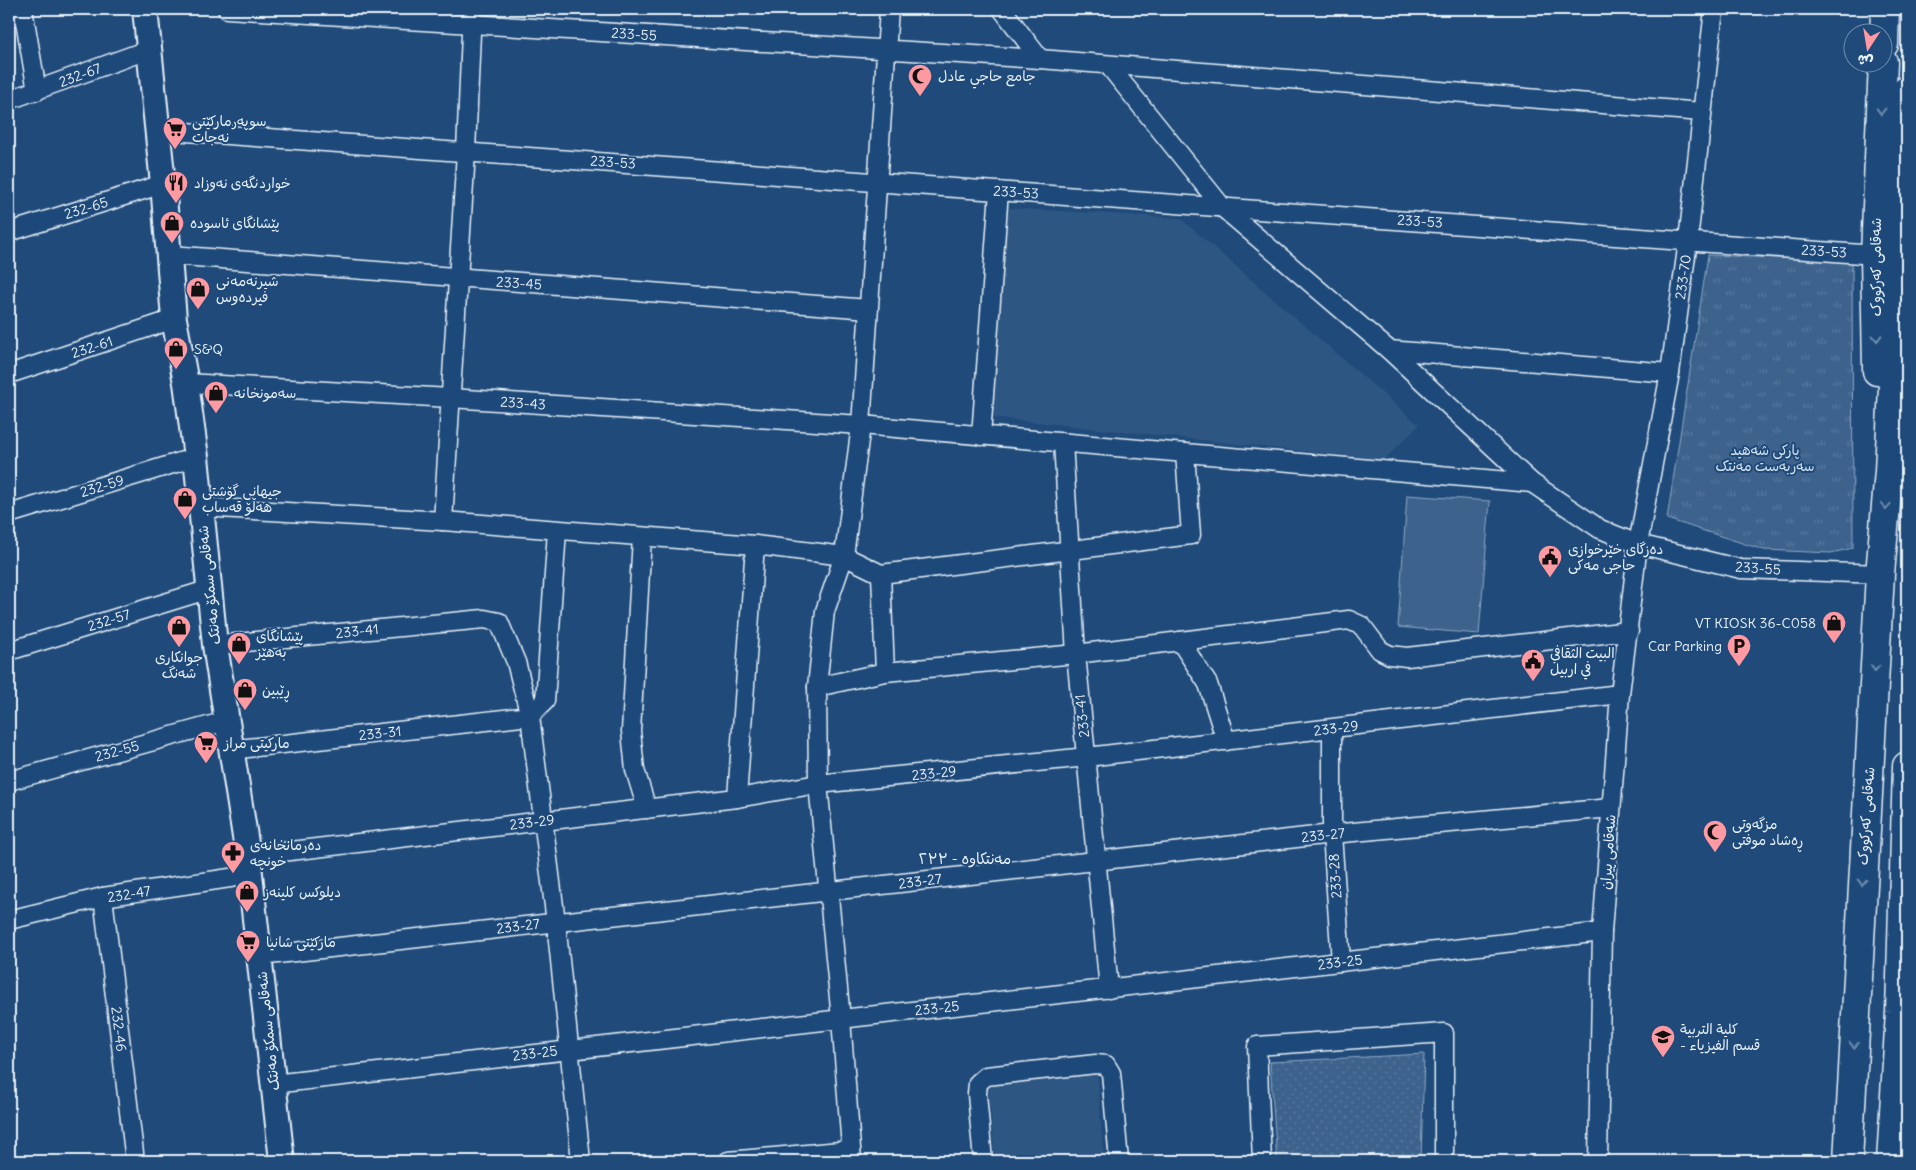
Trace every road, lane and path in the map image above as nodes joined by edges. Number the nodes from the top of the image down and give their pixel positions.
1 (23, 9) edge
2 (145, 9) edge
3 (228, 9) edge
4 (889, 9) edge
5 (1002, 9) edge
6 (1714, 9) edge
7 (1885, 9) edge
8 (472, 16) edge
9 (1885, 22) edge
10 (150, 49) junction
11 (885, 51) junction
12 (1040, 59) junction
13 (1109, 66) junction
14 (1883, 72) edge
15 (1907, 90) edge
16 (36, 91) junction
17 (9, 100) edge
18 (1702, 112) junction
19 (158, 130) junction
20 (466, 152) junction
21 (878, 182) junction
22 (163, 184) junction
23 (999, 191) junction
24 (1223, 208) junction
25 (9, 232) edge
26 (1688, 241) junction
27 (170, 255) junction
28 (1875, 255) junction
29 (458, 278) junction
30 (868, 309) junction
31 (174, 319) junction
32 (1389, 350) junction
33 (9, 374) edge
34 (1670, 374) junction
35 (186, 383) junction
36 (450, 398) junction
37 (861, 425) junction
38 (981, 436) junction
39 (1063, 442) junction
40 (1185, 453) junction
41 (196, 457) junction
42 (1889, 471) junction
43 (1532, 482) junction
44 (201, 506) junction
45 (9, 514) edge
46 (443, 521) junction
47 (557, 531) junction
48 (642, 537) junction
49 (1638, 544) junction
50 (755, 546) junction
51 (1069, 551) junction
52 (844, 556) junction
53 (881, 574) junction
54 (1880, 574) junction
55 (210, 589) junction
56 (1629, 630) junction
57 (1180, 641) junction
58 (215, 645) junction
59 (9, 651) edge
60 (1076, 654) junction
61 (884, 672) junction
62 (817, 687) junction
63 (1620, 694) junction
64 (530, 716) junction
65 (226, 721) junction
66 (1332, 729) junction
67 (1226, 741) junction
68 (230, 750) junction
69 (1087, 757) junction
70 (1907, 766) edge
71 (9, 781) edge
72 (818, 784) junction
73 (737, 798) junction
74 (1612, 808) junction
75 (646, 809) junction
76 (542, 821) junction
77 (1332, 834) junction
78 (1096, 861) junction
79 (249, 866) junction
80 (828, 892) junction
81 (103, 897) junction
82 (9, 920) edge
83 (556, 922) junction
84 (1602, 932) junction
85 (260, 956) junction
86 (1341, 962) junction
87 (1109, 989) junction
88 (841, 1019) junction
89 (568, 1049) junction
90 (273, 1084) junction
91 (851, 1155) edge
92 (136, 1161) edge
93 (282, 1161) edge
94 (581, 1161) edge
95 (728, 1161) edge
96 (983, 1161) edge
97 (1119, 1161) edge
98 (1262, 1161) edge
99 (1444, 1161) edge
100 (1598, 1161) edge
101 (1848, 1161) edge
102 (1891, 1161) edge

1 - 16 street
2 - 10 main road, شەقامی سمکۆ مەنتک
3 - 8 street, 233-55
4 - 11 street
5 - 12 street
6 - 18 street, 233-70
7 - 9 highway
8 - 11 street, 233-55
8 - 20 street
10 - 16 street, 232-67
10 - 19 main road, شەقامی سمکۆ مەنتک
11 - 12 street, 233-55
11 - 21 street
12 - 13 street, 233-55
13 - 18 street, 233-55
13 - 24 street, 233-55
14 -> 28 highway, شەقامی کەرکووک
15 - 42 highway, شەقامی کەرکووک
16 - 17 street, 232-67
18 - 26 street, 233-70
19 - 20 street, 233-53
19 - 22 main road, شەقامی سمکۆ مەنتک
20 - 21 street, 233-53
20 - 29 street
21 - 23 street, 233-53
21 - 30 street
22 - 25 street, 232-65
22 - 27 main road, شەقامی سمکۆ مەنتک
23 - 24 street, 233-53
23 - 38 street
24 - 26 street, 233-53
24 - 32 street, 233-55
26 - 28 street, 233-53
26 - 34 street, 233-70
27 - 29 street, 233-45
27 - 31 main road, شەقامی سمکۆ مەنتک
28 -> 42 highway, شەقامی کەرکووک
29 - 30 street, 233-45
29 - 36 street
30 - 37 street
31 - 33 street, 232-61
31 - 35 main road, شەقامی سمکۆ مەنتک
32 - 34 street
32 - 43 street, 233-55
34 - 49 street, 233-70
35 - 36 street, 233-43
35 - 41 main road, شەقامی سمکۆ مەنتک
36 - 37 street, 233-43
36 - 46 street
37 - 38 street, 233-43
37 - 52 street
38 - 39 street, 233-43
39 - 40 street, 233-43
39 - 51 street, 233-41
40 - 43 street, 233-43
40 - 51 street
41 - 44 main road, شەقامی سمکۆ مەنتک
41 - 45 street, 232-59
42 -> 54 highway, شەقامی کەرکووک
43 - 49 street, 233-55
44 - 46 street
44 - 55 main road, شەقامی سمکۆ مەنتک
46 - 47 street
47 - 48 street
47 - 64 street
48 - 50 street
48 - 75 street
49 - 54 street, 233-55
49 - 56 street, شەقامی پیران
50 - 52 street
50 - 73 street
51 - 53 street
51 - 60 street, 233-41
52 - 53 street
52 - 62 street
53 - 61 street
54 -> 101 highway, شەقامی کەرکووک
55 - 58 main road, شەقامی سمکۆ مەنتک
55 - 59 street, 232-57
56 - 57 street
56 - 63 street, شەقامی پیران
57 - 60 street
57 - 67 street
58 - 64 street, 233-41
58 - 65 main road, شەقامی سمکۆ مەنتک
60 - 61 street
60 - 69 street, 233-41
61 - 62 street
62 - 72 street
63 - 66 street, 233-29
63 - 74 street, شەقامی پیران
64 - 68 street, 233-31
64 - 76 street
65 - 68 main road, شەقامی سمکۆ مەنتک
65 - 71 street, 232-55
66 - 67 street, 233-29
66 - 77 street, 233-28
67 - 69 street, 233-29
68 - 79 main road, شەقامی سمکۆ مەنتک
69 - 72 street, 233-29
69 - 78 street, 233-41
70 - 102 highway
72 - 73 street, 233-29
72 - 80 street
73 - 75 street, 233-29
74 - 77 street, 233-27
74 - 84 street, شەقامی پیران
75 - 76 street, 233-29
76 - 79 street, 233-29
76 - 83 street
77 - 78 street, 233-27
77 - 86 street, 233-28
78 - 80 street, 233-27
78 - 87 street, 233-41
79 - 81 street, 232-47
79 - 85 main road, شەقامی سمکۆ مەنتک
80 - 83 street, 233-27
80 - 88 street
81 - 82 street, 232-47
81 - 92 street, 232-46
83 - 85 street, 233-27
83 - 89 street
84 - 86 street, 233-25
84 - 100 street, شەقامی پیران
85 - 90 main road, شەقامی سمکۆ مەنتک
86 - 87 street, 233-25
87 - 88 street, 233-25
88 - 89 street, 233-25
88 - 91 street
89 - 90 street, 233-25
89 - 94 street
90 - 93 main road, شەقامی سمکۆ مەنتک
91 - 95 street
96 - 97 street
98 - 99 street

